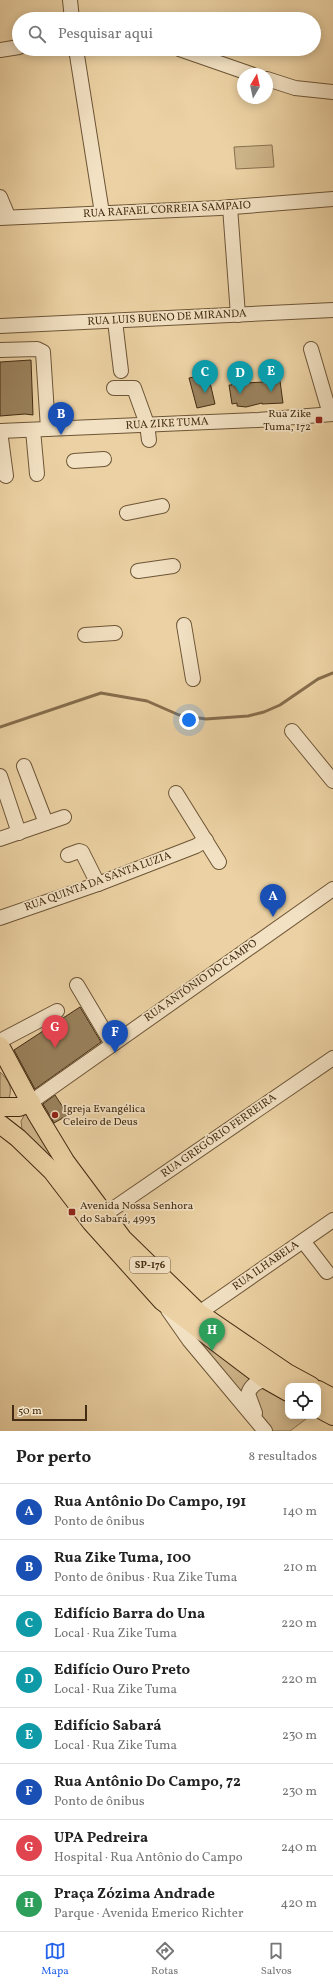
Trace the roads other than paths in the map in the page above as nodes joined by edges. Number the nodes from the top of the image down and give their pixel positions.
1 (70, 0) edge
2 (71, 12) edge
3 (12, 48) edge
4 (0, 50) edge
5 (77, 56) edge
6 (199, 56) edge
7 (237, 69) edge
8 (273, 81) edge
9 (333, 92) edge
10 (0, 197) edge
11 (333, 199) edge
12 (230, 207) junction
13 (102, 213) junction
14 (4, 217) edge
15 (333, 310) edge
16 (238, 315) junction
17 (115, 321) junction
18 (0, 326) edge
19 (311, 349) dead end
20 (0, 350) edge
21 (121, 371) dead end
22 (114, 388) dead end
23 (332, 414) edge
24 (148, 424) junction
25 (48, 429) junction
26 (32, 430) junction
27 (0, 431) edge
28 (150, 440) dead end
29 (104, 459) dead end
30 (74, 461) dead end
31 (37, 474) dead end
32 (6, 476) dead end
33 (162, 506) dead end
34 (127, 513) dead end
35 (172, 566) dead end
36 (138, 571) dead end
37 (184, 625) dead end
38 (115, 633) dead end
39 (84, 635) dead end
40 (193, 679) dead end
41 (292, 731) dead end
42 (24, 766) dead end
43 (0, 776) edge
44 (333, 781) edge
45 (176, 793) dead end
46 (64, 817) dead end
47 (46, 823) junction
48 (19, 833) junction
49 (0, 839) edge
50 (201, 843) junction
51 (68, 855) dead end
52 (219, 862) dead end
53 (98, 884) junction
54 (333, 889) edge
55 (0, 918) edge
56 (81, 983) dead end
57 (57, 1011) dead end
58 (0, 1041) edge
59 (115, 1042) junction
60 (0, 1046) edge
61 (333, 1058) edge
62 (0, 1064) edge
63 (31, 1102) junction
64 (0, 1107) edge
65 (2, 1128) edge
66 (104, 1215) junction
67 (333, 1220) edge
68 (303, 1241) junction
69 (327, 1272) dead end
70 (162, 1301) junction
71 (199, 1313) junction
72 (265, 1379) junction
73 (305, 1383) edge
74 (285, 1390) edge
75 (321, 1392) edge
76 (333, 1398) edge
77 (321, 1410) edge
78 (333, 1416) edge
79 (263, 1429) edge

1 - 2 street
3 - 4 street
5 - 13 street
6 - 7 street
8 - 9 street
10 - 14 street
11 - 12 street, RUA RAFAEL CORREIA SAMPAIO
12 - 13 street, RUA RAFAEL CORREIA SAMPAIO
12 - 16 street
13 - 14 street, RUA RAFAEL CORREIA SAMPAIO
15 - 16 street, RUA LUIS BUENO DE MIRANDA
16 - 17 street, RUA LUIS BUENO DE MIRANDA
17 - 18 street, RUA LUIS BUENO DE MIRANDA
17 - 21 street
19 - 23 street
20 - 25 street
22 - 24 street
23 - 24 street, RUA ZIKE TUMA
24 - 25 street, RUA ZIKE TUMA
24 - 28 street
25 - 26 street, RUA ZIKE TUMA
26 - 27 street, RUA ZIKE TUMA
26 - 31 street
27 - 32 street
29 - 30 street
33 - 34 street
35 - 36 street
37 - 40 street
38 - 39 street
41 - 44 street
42 - 47 street
43 - 48 street
45 - 50 street
46 - 47 street
47 - 48 street
48 - 49 street
50 - 52 street
50 - 53 street, RUA QUINTA DA SANTA LUZIA
51 - 53 street
53 - 55 street, RUA QUINTA DA SANTA LUZIA
54 - 59 street, RUA ANTÔNIO DO CAMPO
56 - 59 street
57 - 58 street
59 - 63 street, RUA ANTÔNIO DO CAMPO
60 - 63 main road
61 - 66 street, RUA GREGÓRIO FERREIRA
62 - 63 main road
63 - 64 main road
63 - 66 main road, SP-176
65 - 70 main road, SP-176
66 - 71 main road, SP-176
67 - 68 street, RUA ILHABELA
68 - 69 street
68 - 71 street, RUA ILHABELA
70 - 72 main road, SP-176
70 - 79 street
71 - 73 main road, SP-176
72 - 74 main road, SP-176
72 - 79 street
75 - 76 main road
77 - 78 main road

